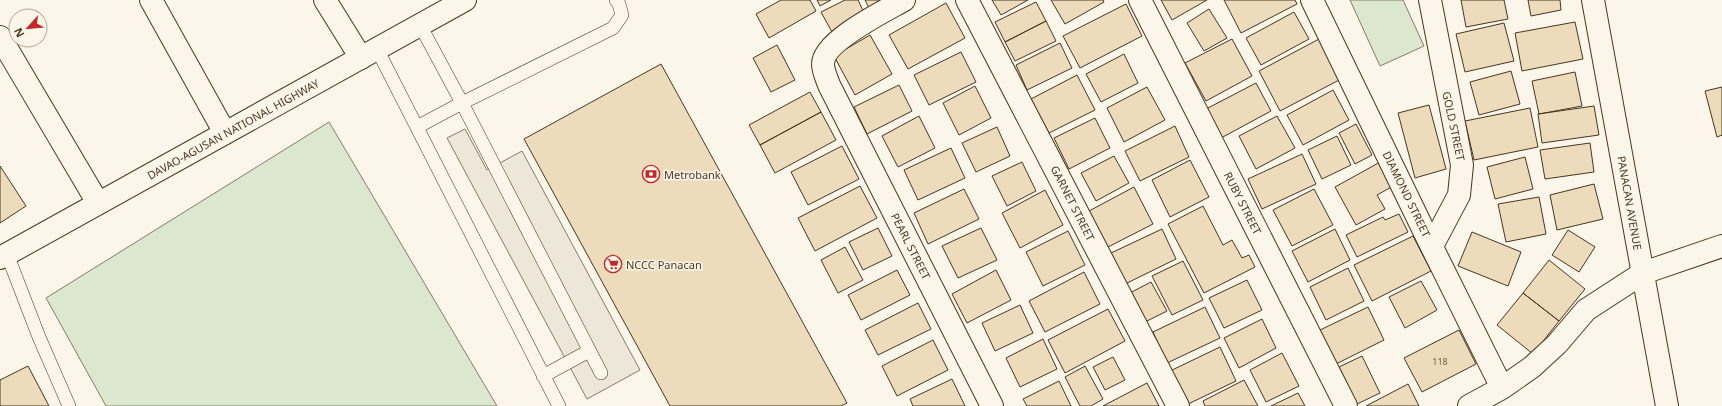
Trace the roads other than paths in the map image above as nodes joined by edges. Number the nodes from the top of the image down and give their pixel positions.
1 (151, 0) edge
2 (325, 0) edge
3 (465, 0) edge
4 (616, 0) edge
5 (904, 0) edge
6 (967, 0) edge
7 (1140, 0) edge
8 (1312, 0) edge
9 (1430, 0) edge
10 (1594, 0) edge
11 (420, 25) junction
12 (0, 37) edge
13 (369, 53) junction
14 (462, 102) junction
15 (417, 127) junction
16 (225, 134) junction
17 (98, 203) junction
18 (1432, 246) junction
19 (1722, 246) edge
20 (2, 252) edge
21 (1643, 273) junction
22 (589, 351) junction
23 (601, 373) dead end
24 (543, 376) junction
25 (1502, 388) junction
26 (69, 406) edge
27 (559, 406) edge
28 (992, 406) edge
29 (1178, 406) edge
30 (1346, 406) edge
31 (1469, 406) edge
32 (1667, 406) edge

1 - 16 street
2 - 13 street
3 - 11 street, DAVAO-AGUSAN NATIONAL HIGHWAY
4 - 14 lane
5 - 28 street, PEARL STREET
6 - 29 street, GARNET STREET
7 - 30 street, RUBY STREET
8 - 18 street, DIAMOND STREET
9 - 18 street, GOLD STREET
10 - 21 street, PANACAN AVENUE
11 - 13 street, DAVAO-AGUSAN NATIONAL HIGHWAY
11 - 14 lane
12 - 17 street
13 - 15 lane
13 - 16 street, DAVAO-AGUSAN NATIONAL HIGHWAY
14 - 15 lane
14 - 22 lane
15 - 24 lane
16 - 17 street, DAVAO-AGUSAN NATIONAL HIGHWAY
17 - 20 street, DAVAO-AGUSAN NATIONAL HIGHWAY
18 - 25 street, DIAMOND STREET
19 - 21 street
20 - 26 lane
21 - 25 street
21 - 32 street, PANACAN AVENUE
22 - 23 lane
22 - 24 lane
24 - 27 lane
25 - 31 street

